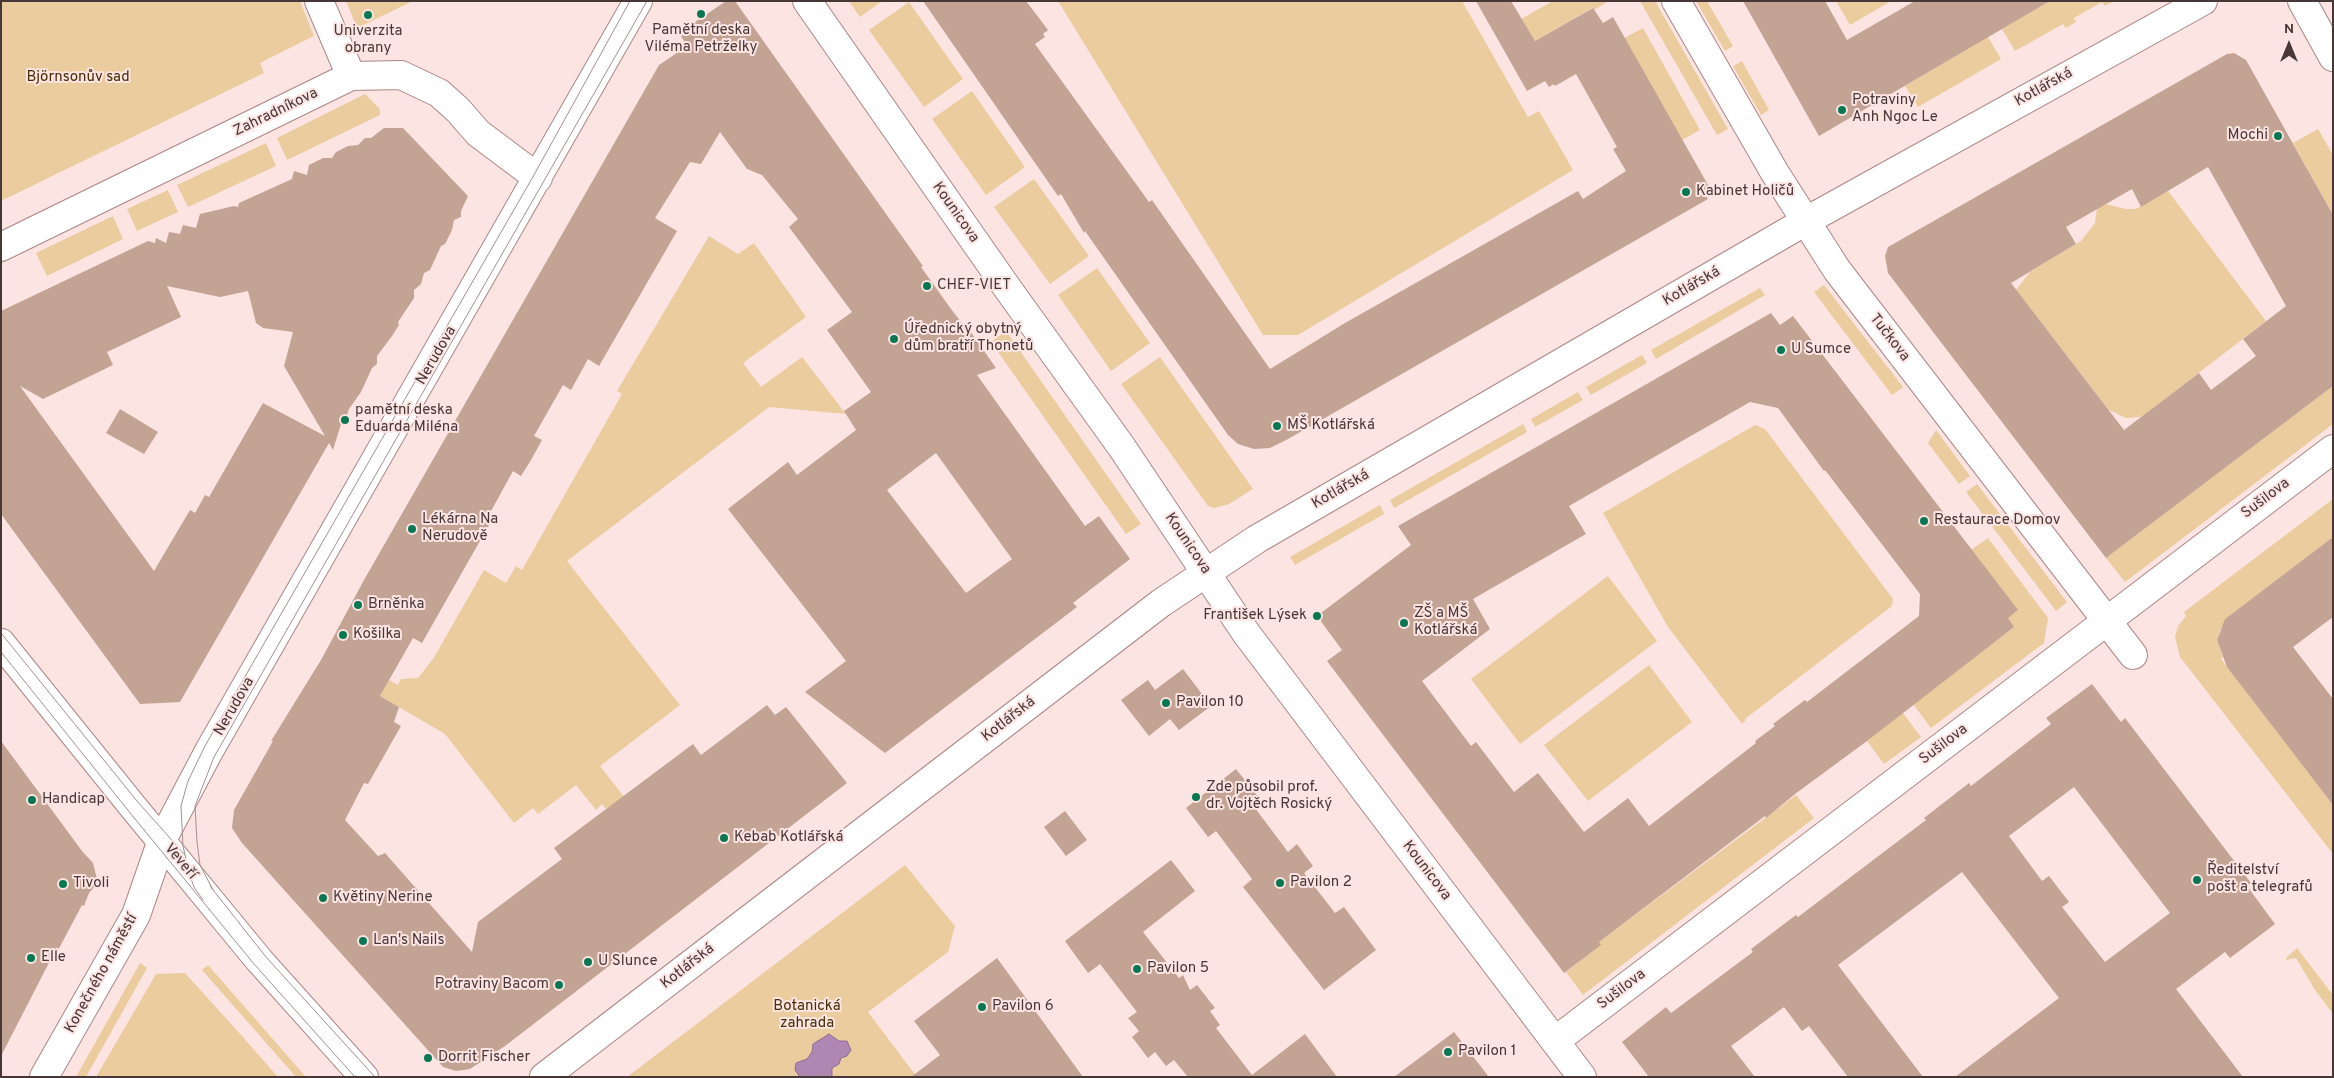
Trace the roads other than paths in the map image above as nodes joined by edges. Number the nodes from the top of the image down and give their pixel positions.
1 (319, 1) edge
2 (638, 1) edge
3 (807, 1) edge
4 (1676, 1) edge
5 (2203, 1) edge
6 (2302, 1) edge
7 (2333, 57) edge
8 (351, 76) junction
9 (538, 178) junction
10 (1806, 221) junction
11 (1, 248) edge
12 (2333, 449) edge
13 (1206, 572) junction
14 (2107, 620) junction
15 (1, 643) edge
16 (2133, 655) dead end
17 (162, 840) junction
18 (1555, 1041) junction
19 (44, 1077) edge
20 (364, 1077) edge
21 (544, 1077) edge
22 (1582, 1077) edge

1 - 8 street
2 - 9 street, Nerudova
3 - 13 street, Kounicova
4 - 10 street, Tučkova
5 - 10 street, Kotlářská
6 - 7 street
8 - 9 street, Zahradníkova
8 - 11 street, Zahradníkova
9 - 17 street, Nerudova
10 - 13 street, Kotlářská
10 - 14 street, Tučkova
12 - 14 street, Sušilova
13 - 18 street, Kounicova
13 - 21 street, Kotlářská
14 - 16 street, Tučkova
14 - 18 street, Sušilova
15 - 17 street, Veveří
17 - 19 street, Konečného náměstí
17 - 20 street, Veveří
18 - 22 street, Kounicova

